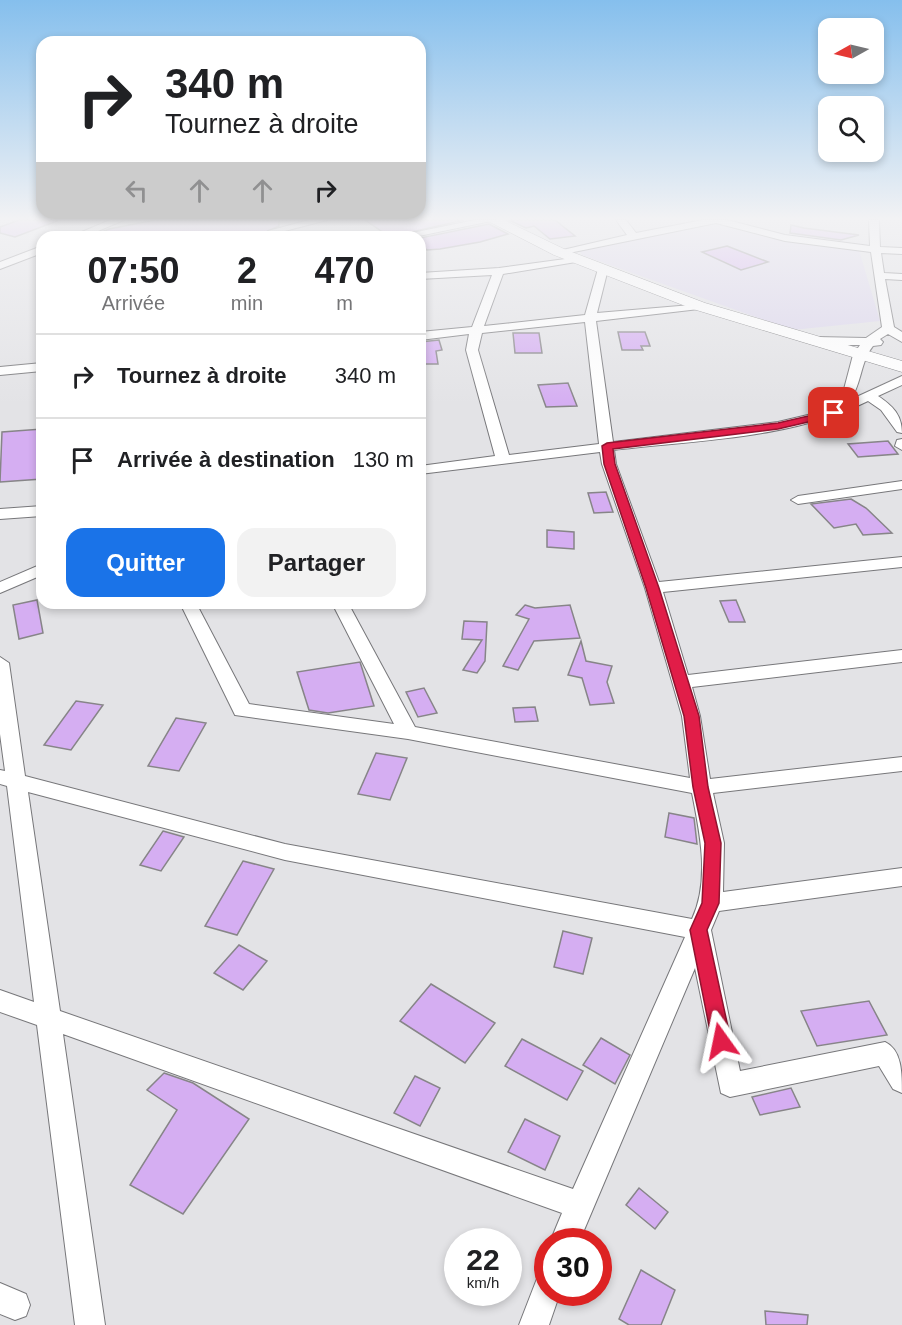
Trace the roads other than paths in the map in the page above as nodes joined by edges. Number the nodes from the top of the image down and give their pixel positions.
1 (495, 282) edge
2 (600, 282) edge
3 (636, 282) edge
4 (883, 282) edge
5 (699, 306) junction
6 (590, 319) junction
7 (888, 328) junction
8 (476, 331) junction
9 (426, 335) edge
10 (902, 338) edge
11 (902, 343) edge
12 (864, 348) junction
13 (902, 367) edge
14 (36, 368) edge
15 (0, 371) edge
16 (902, 380) edge
17 (870, 397) junction
18 (834, 413) junction
19 (902, 429) edge
20 (607, 446) junction
21 (503, 459) junction
22 (426, 469) edge
23 (902, 485) edge
24 (798, 500) dead end
25 (36, 511) edge
26 (0, 514) edge
27 (902, 562) edge
28 (36, 572) edge
29 (0, 588) edge
30 (653, 588) junction
31 (191, 609) edge
32 (343, 609) edge
33 (902, 656) edge
34 (0, 663) edge
35 (683, 682) junction
36 (408, 732) junction
37 (902, 764) edge
38 (8, 779) edge
39 (701, 787) junction
40 (902, 878) edge
41 (711, 903) junction
42 (699, 930) junction
43 (0, 1001) edge
44 (48, 1020) junction
45 (902, 1081) edge
46 (580, 1205) junction
47 (570, 1228) edge
48 (541, 1306) edge
49 (90, 1325) edge
50 (534, 1325) edge

1 - 8 street
2 - 6 street
3 - 5 main road
4 - 7 street
5 - 6 street
5 - 12 main road
6 - 8 street
6 - 20 street
7 - 10 street
7 - 12 street
8 - 9 street
8 - 21 street
11 - 12 street
12 - 13 main road
12 - 18 street
14 - 15 street
16 - 17 street
17 - 18 street
17 - 19 street
18 - 20 street
20 - 21 street
20 - 30 street
21 - 22 street
23 - 24 street
25 - 26 street
27 - 30 street
28 - 29 street
30 - 35 street
31 - 36 street
32 - 36 street
33 - 35 street
34 - 38 street
35 - 39 street
36 - 39 street
37 - 39 street
38 - 42 street
38 - 44 street
39 - 41 street
40 - 41 street
41 - 42 street
42 - 45 street
42 - 46 street
43 - 44 street
44 - 46 street
44 - 49 street
46 - 47 street
48 - 50 street

